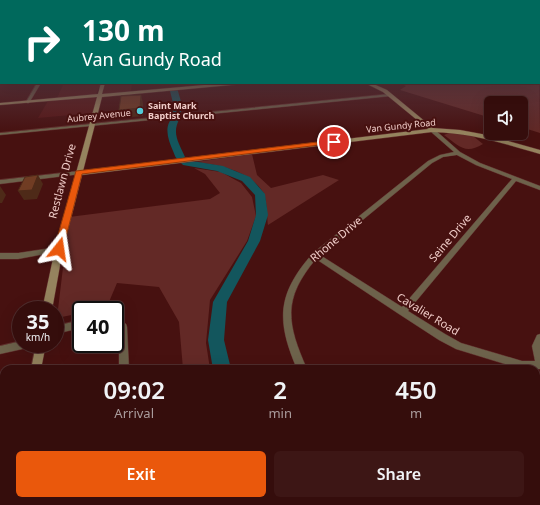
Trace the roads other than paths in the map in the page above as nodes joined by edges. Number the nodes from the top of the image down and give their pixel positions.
1 (37, 87) edge
2 (102, 87) edge
3 (200, 87) edge
4 (376, 87) edge
5 (100, 95) junction
6 (390, 95) junction
7 (28, 102) junction
8 (0, 104) edge
9 (92, 124) junction
10 (432, 130) junction
11 (0, 134) edge
12 (540, 152) edge
13 (458, 153) junction
14 (79, 172) junction
15 (515, 179) junction
16 (0, 182) edge
17 (540, 188) edge
18 (59, 249) junction
19 (314, 255) junction
20 (0, 256) edge
21 (49, 301) edge
22 (402, 312) junction
23 (540, 338) edge
24 (12, 347) edge
25 (0, 350) edge
26 (39, 353) edge
27 (124, 353) edge
28 (37, 365) edge
29 (124, 365) edge
30 (300, 365) edge
31 (540, 365) edge

1 - 7 street
2 - 5 street, Restlawn Drive
3 - 5 street
4 - 6 street
5 - 7 street
5 - 9 street, Restlawn Drive
6 - 9 street, Aubrey Avenue
6 - 10 street
7 - 8 street
9 - 11 street, Aubrey Avenue
9 - 14 street, Restlawn Drive
10 - 12 street, Van Gundy Road
10 - 13 street
10 - 14 street, Van Gundy Road
13 - 15 street
13 - 19 street, Rhone Drive
14 - 16 street, Van Gundy Road
14 - 18 street, Restlawn Drive
15 - 17 street
15 - 22 street, Seine Drive
18 - 20 street
18 - 21 street, Restlawn Drive
19 - 22 street, Cavalier Road
19 - 30 street, Rhone Drive
22 - 31 street, Cavalier Road
23 - 31 street
24 - 25 street
26 - 28 street
27 - 29 street

